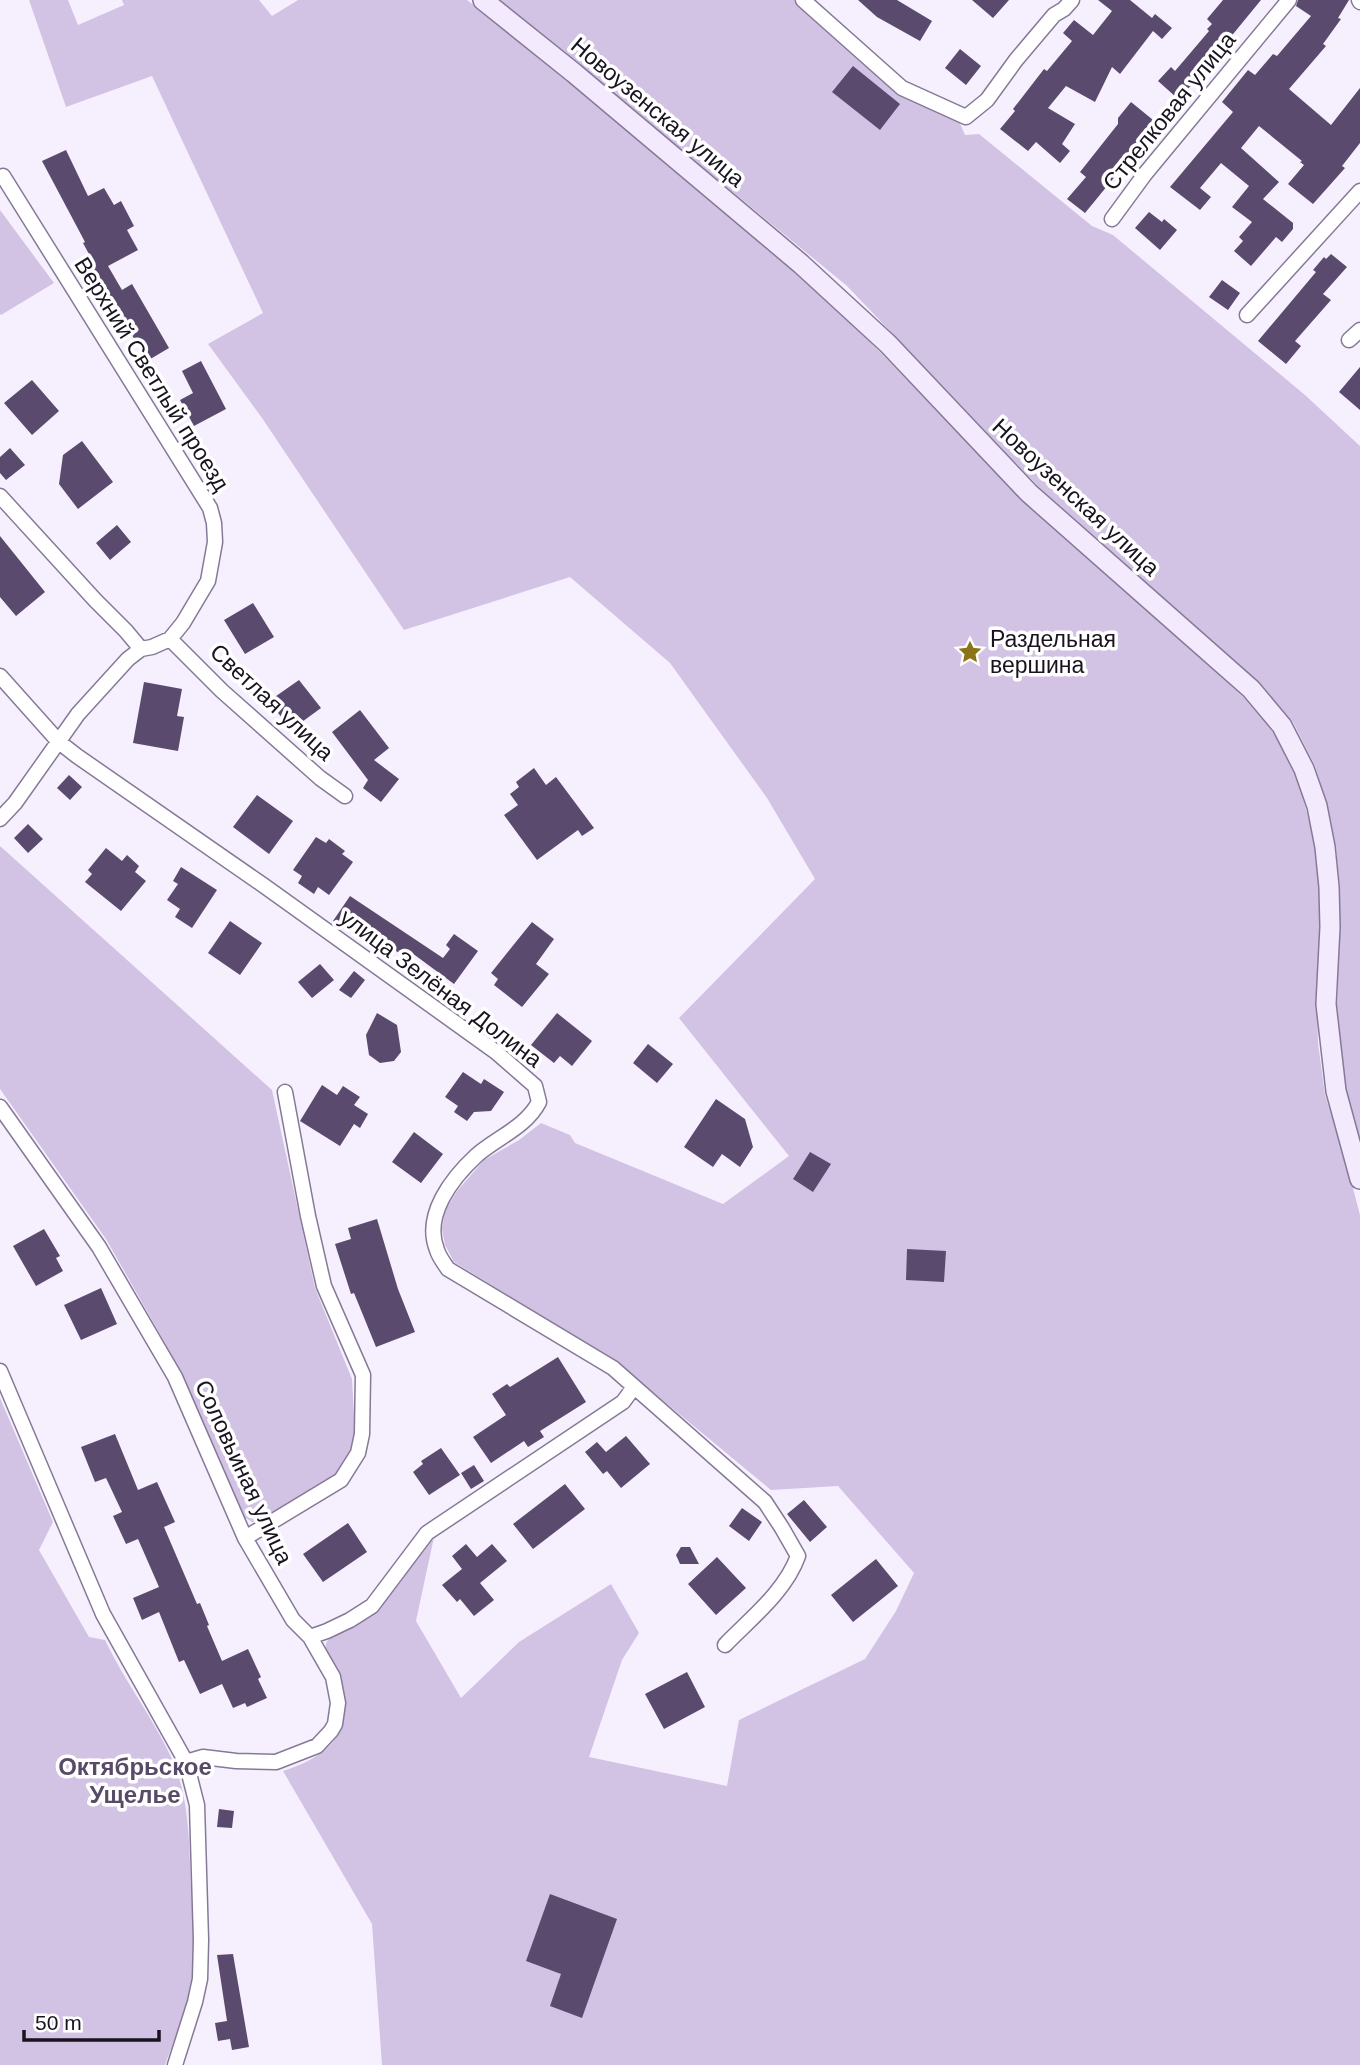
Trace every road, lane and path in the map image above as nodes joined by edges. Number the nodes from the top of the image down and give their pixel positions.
1 (483, 0) edge
2 (803, 0) edge
3 (1072, 0) edge
4 (1289, 0) edge
5 (3, 176) dead end
6 (1360, 191) edge
7 (1112, 219) dead end
8 (1247, 314) dead end
9 (0, 496) edge
10 (170, 639) junction
11 (141, 649) junction
12 (0, 676) edge
13 (59, 742) junction
14 (345, 796) dead end
15 (0, 819) edge
16 (285, 1092) dead end
17 (0, 1107) edge
18 (1360, 1179) edge
19 (0, 1371) edge
20 (634, 1387) junction
21 (245, 1538) junction
22 (310, 1637) junction
23 (725, 1644) dead end
24 (186, 1762) junction
25 (175, 2065) edge

1 - 18 main road, Новоузенская улица
2 - 3 street
4 - 7 street, Стрелковая улица
5 - 10 street, Верхний Светлый проезд
6 - 8 street
9 - 11 street
10 - 11 street
10 - 14 street, Светлая улица
11 - 13 street
12 - 13 street, улица Зелёная Долина
13 - 15 street
13 - 20 street, улица Зелёная Долина
16 - 21 street
17 - 21 street, Соловьиная улица
19 - 24 street
20 - 22 street
20 - 23 street, улица Зелёная Долина
21 - 22 street, Соловьиная улица
22 - 24 street, Соловьиная улица
24 - 25 street

